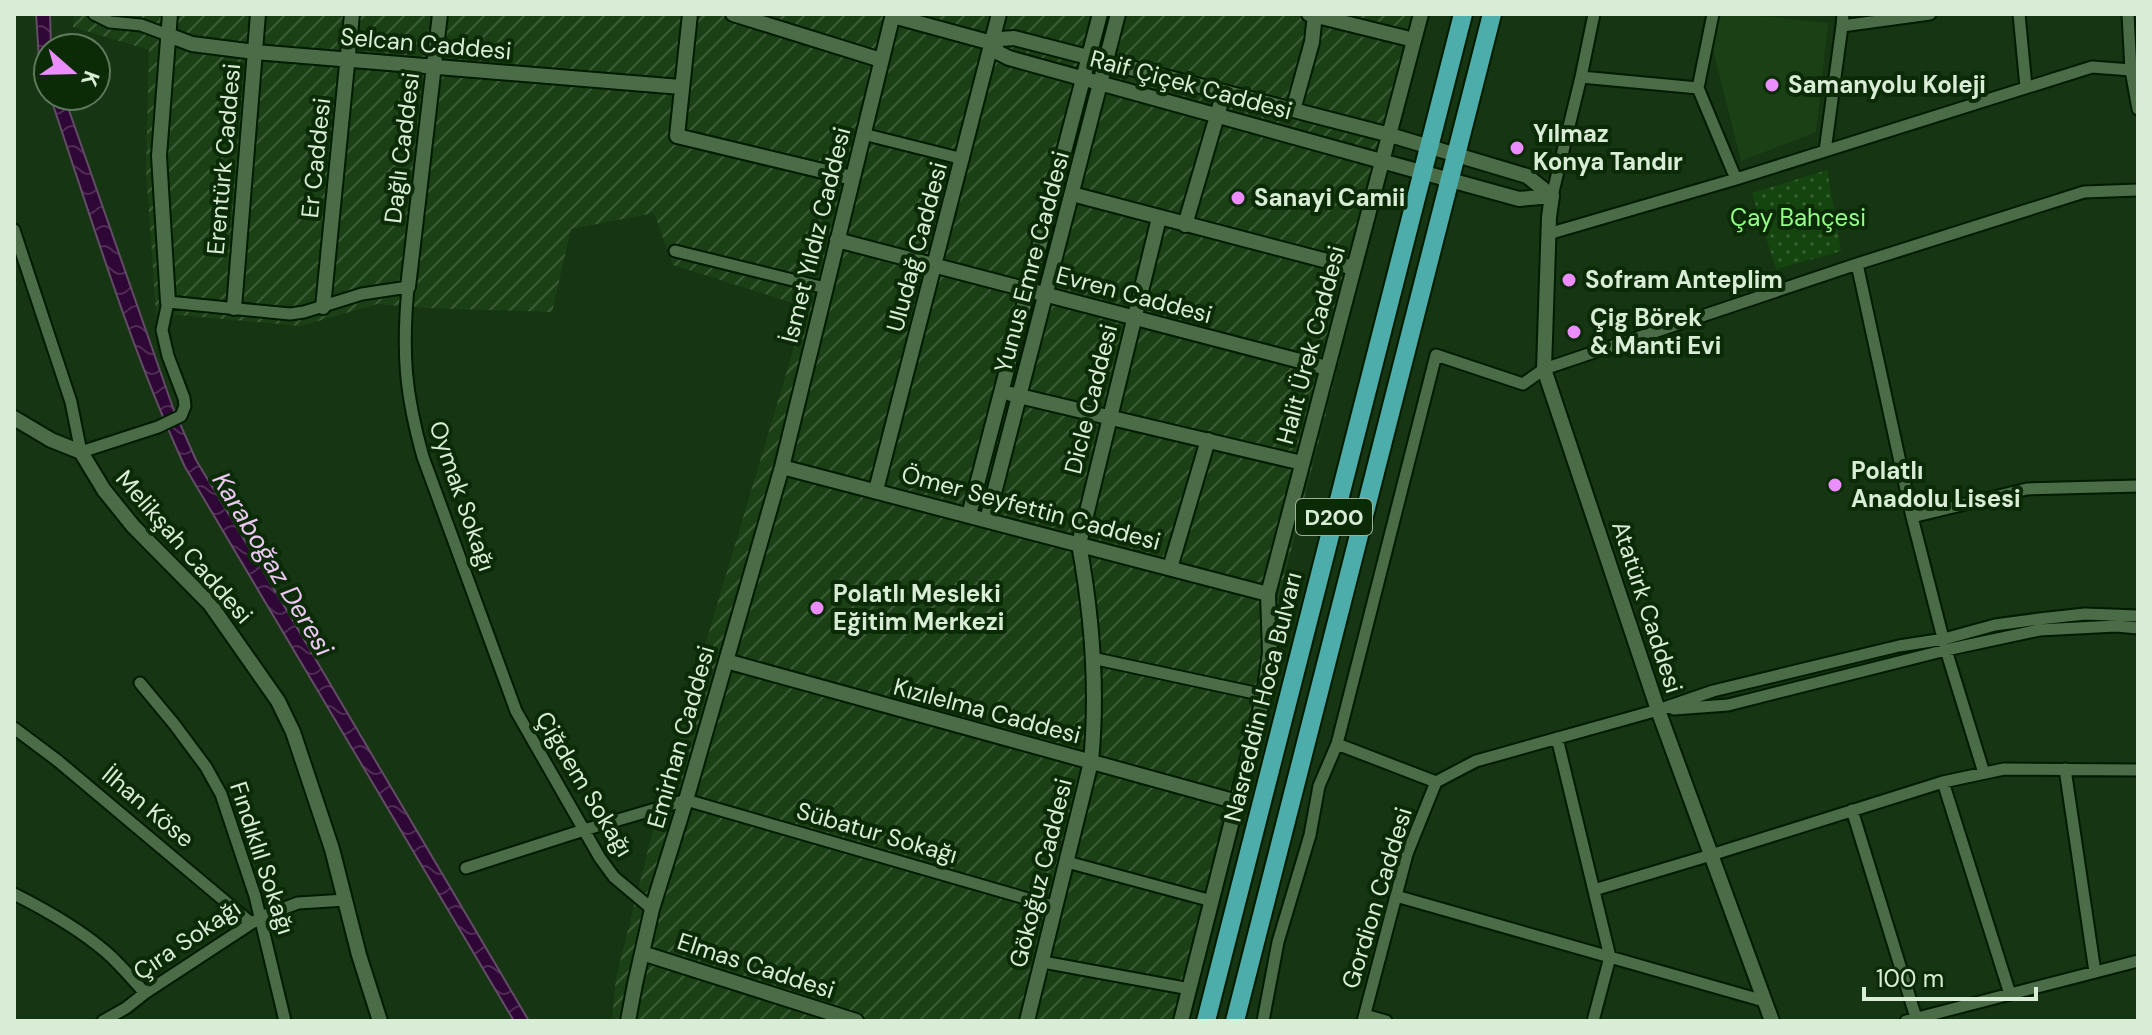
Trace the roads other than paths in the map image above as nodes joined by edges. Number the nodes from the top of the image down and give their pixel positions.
1 (94, 14) edge
2 (170, 14) edge
3 (258, 14) edge
4 (352, 14) edge
5 (440, 14) edge
6 (690, 14) edge
7 (733, 14) edge
8 (999, 14) edge
9 (1100, 14) edge
10 (1118, 14) edge
11 (1421, 14) edge
12 (1463, 14) edge
13 (1492, 14) edge
14 (1594, 14) edge
15 (1713, 14) edge
16 (1930, 14) edge
17 (2019, 14) edge
18 (2128, 14) edge
19 (893, 15) edge
20 (1313, 15) edge
21 (1842, 20) edge
22 (168, 35) junction
23 (1414, 40) junction
24 (992, 43) junction
25 (255, 52) junction
26 (1088, 57) junction
27 (347, 59) junction
28 (881, 60) junction
29 (1106, 62) junction
30 (434, 67) junction
31 (2131, 70) junction
32 (1581, 77) junction
33 (1083, 79) junction
34 (1101, 83) junction
35 (681, 87) junction
36 (2026, 87) junction
37 (1698, 88) junction
38 (1224, 92) junction
39 (2138, 109) edge
40 (1293, 110) junction
41 (1218, 116) junction
42 (863, 134) junction
43 (1390, 135) junction
44 (1429, 147) junction
45 (1825, 151) junction
46 (1457, 155) junction
47 (963, 159) junction
48 (1383, 161) junction
49 (1422, 172) junction
50 (852, 178) junction
51 (1736, 179) junction
52 (1450, 180) junction
53 (2138, 190) edge
54 (1072, 194) junction
55 (1552, 196) junction
56 (1159, 218) junction
57 (1185, 225) junction
58 (14, 230) edge
59 (1548, 234) junction
60 (837, 240) junction
61 (675, 251) dead end
62 (1857, 264) junction
63 (935, 266) junction
64 (1354, 268) junction
65 (408, 287) junction
66 (825, 288) junction
67 (1028, 290) junction
68 (1046, 295) junction
69 (168, 302) junction
70 (323, 307) junction
71 (234, 308) junction
72 (1133, 317) junction
73 (1327, 368) junction
74 (1544, 369) junction
75 (1003, 392) junction
76 (1019, 396) junction
77 (1109, 417) junction
78 (14, 418) edge
79 (1208, 440) junction
80 (81, 452) junction
81 (1302, 463) junction
82 (782, 467) junction
83 (2138, 486) edge
84 (876, 490) junction
85 (969, 515) junction
86 (1912, 517) junction
87 (987, 520) junction
88 (1079, 544) junction
89 (1170, 568) junction
90 (1268, 594) junction
91 (2138, 616) edge
92 (2138, 628) edge
93 (1945, 644) junction
94 (1092, 658) junction
95 (726, 661) junction
96 (140, 683) dead end
97 (1264, 695) junction
98 (1658, 710) junction
99 (516, 711) joint
100 (14, 729) edge
101 (1557, 738) junction
102 (1337, 744) junction
103 (1091, 762) junction
104 (2065, 769) junction
105 (2138, 770) edge
106 (1984, 773) junction
107 (1436, 782) junction
108 (1943, 782) junction
109 (686, 800) junction
110 (1237, 802) junction
111 (1852, 810) junction
112 (584, 830) junction
113 (1711, 855) junction
114 (1067, 862) junction
115 (466, 868) dead end
116 (1594, 890) junction
117 (14, 894) edge
118 (1396, 896) junction
119 (346, 900) junction
120 (1212, 901) junction
121 (1056, 907) junction
122 (652, 909) junction
123 (256, 920) junction
124 (642, 953) junction
125 (1610, 957) junction
126 (2138, 961) edge
127 (1043, 962) junction
128 (2095, 972) junction
129 (1190, 989) junction
130 (145, 993) junction
131 (2010, 994) junction
132 (1764, 1001) junction
133 (126, 1008) junction
134 (1364, 1018) edge
135 (1913, 1020) edge
136 (103, 1021) edge
137 (127, 1021) edge
138 (285, 1021) edge
139 (380, 1021) edge
140 (628, 1021) edge
141 (856, 1021) edge
142 (1027, 1021) edge
143 (1181, 1021) edge
144 (1206, 1021) edge
145 (1235, 1021) edge
146 (1263, 1021) edge
147 (1386, 1021) edge
148 (1593, 1021) edge
149 (1772, 1021) edge

1 - 22 street
2 - 22 street
3 - 25 street, Erentürk Caddesi
4 - 27 street, Er Caddesi
5 - 30 street, Dağlı Caddesi
6 - 35 street
7 - 28 street
8 - 24 street, Uludağ Caddesi
9 - 26 street, Yunus Emre Caddesi
10 - 29 street, Yunus Emre Caddesi
11 - 23 street, Halit Ürek Caddesi
12 - 44 highway, Nasreddin Hoca Bulvarı / D200
13 - 46 highway, D200
14 - 32 street
15 - 37 street
16 - 21 street
17 - 36 street
18 - 31 street
19 - 24 street, Raif Çiçek Caddesi
19 - 28 street, İsmet Yıldız Caddesi
20 - 23 street
20 - 40 street
21 - 45 street
22 - 25 street, Selcan Caddesi
22 - 69 street
23 - 43 street, Halit Ürek Caddesi
24 - 26 street, Raif Çiçek Caddesi
24 - 33 street, Raif Çiçek Caddesi
24 - 47 street, Uludağ Caddesi
25 - 27 street, Selcan Caddesi
25 - 71 street, Erentürk Caddesi
26 - 29 street, Raif Çiçek Caddesi
26 - 33 street, Yunus Emre Caddesi
27 - 30 street, Selcan Caddesi
27 - 70 street, Er Caddesi
28 - 42 street, İsmet Yıldız Caddesi
29 - 34 street, Yunus Emre Caddesi
29 - 38 street, Raif Çiçek Caddesi
30 - 35 street, Selcan Caddesi
30 - 65 street, Dağlı Caddesi
31 - 36 street
31 - 39 street
32 - 37 street
32 - 55 street
33 - 34 street, Raif Çiçek Caddesi
33 - 67 street, Yunus Emre Caddesi
34 - 41 street, Raif Çiçek Caddesi
34 - 54 street, Yunus Emre Caddesi
35 - 50 street
36 - 45 street
37 - 51 street
38 - 40 street, Raif Çiçek Caddesi
38 - 41 street
40 - 43 street, Raif Çiçek Caddesi
41 - 48 street, Raif Çiçek Caddesi
41 - 57 street
42 - 47 street
42 - 50 street, İsmet Yıldız Caddesi
43 - 44 street, Raif Çiçek Caddesi
43 - 48 street, Halit Ürek Caddesi
44 - 46 street, Raif Çiçek Caddesi
44 - 49 highway, Nasreddin Hoca Bulvarı / D200
45 - 51 street
46 - 52 highway, D200
46 - 55 street, Raif Çiçek Caddesi
47 - 63 street, Uludağ Caddesi
48 - 49 street, Raif Çiçek Caddesi
48 - 64 street, Halit Ürek Caddesi
49 - 52 street, Raif Çiçek Caddesi
49 - 144 highway, Nasreddin Hoca Bulvarı / D200
50 - 60 street, İsmet Yıldız Caddesi
51 - 59 street
52 - 55 street, Raif Çiçek Caddesi
52 - 145 highway, D200
53 - 62 street
54 - 56 street
54 - 68 street, Yunus Emre Caddesi
55 - 59 street, Atatürk Caddesi
56 - 57 street
56 - 72 street, Dicle Caddesi
57 - 64 street
58 - 80 street, Melikşah Caddesi
59 - 74 street, Atatürk Caddesi
60 - 63 street, Evren Caddesi
60 - 66 street, İsmet Yıldız Caddesi
61 - 66 street
62 - 74 street
62 - 86 street
63 - 67 street, Evren Caddesi
63 - 84 street, Uludağ Caddesi
64 - 73 street, Halit Ürek Caddesi
65 - 70 street
65 - 99 street, Oymak Sokağı
66 - 82 street, İsmet Yıldız Caddesi
67 - 68 street, Evren Caddesi
67 - 75 street, Yunus Emre Caddesi
68 - 72 street, Evren Caddesi
68 - 76 street, Yunus Emre Caddesi
69 - 71 street
69 - 80 street
70 - 71 street
72 - 73 street, Evren Caddesi
72 - 77 street, Dicle Caddesi
73 - 81 street, Halit Ürek Caddesi
74 - 98 street, Atatürk Caddesi
74 - 102 street
75 - 76 street
75 - 85 street, Yunus Emre Caddesi
76 - 77 street
76 - 87 street, Yunus Emre Caddesi
77 - 79 street
77 - 88 street, Dicle Caddesi
78 - 80 street
79 - 81 street
79 - 89 street
80 - 119 street, Melikşah Caddesi
81 - 90 street, Halit Ürek Caddesi
82 - 84 street, Ömer Seyfettin Caddesi
82 - 95 street, Emirhan Caddesi
83 - 86 street
84 - 85 street, Ömer Seyfettin Caddesi
85 - 87 street, Ömer Seyfettin Caddesi
86 - 93 street
87 - 88 street, Ömer Seyfettin Caddesi
88 - 89 street, Ömer Seyfettin Caddesi
88 - 94 street, Gökoğuz Caddesi
89 - 90 street, Ömer Seyfettin Caddesi
90 - 97 street, Halit Ürek Caddesi
91 - 93 street
92 - 93 street
93 - 98 street, Gordion Caddesi
93 - 106 street
94 - 97 street
94 - 103 street, Gökoğuz Caddesi
95 - 103 street, Kızılelma Caddesi
95 - 109 street, Emirhan Caddesi
96 - 123 street, Fındıklıl Sokağı
97 - 110 street, Halit Ürek Caddesi
98 - 101 street, Gordion Caddesi
98 - 113 street, Atatürk Caddesi
99 - 112 street, Çiğdem Sokağı
100 - 123 street, İlhan Köse
101 - 107 street, Gordion Caddesi
101 - 116 street
102 - 107 street
102 - 146 street
103 - 110 street, Kızılelma Caddesi
103 - 114 street, Gökoğuz Caddesi
104 - 105 street
104 - 106 street
104 - 128 street
106 - 108 street
107 - 118 street, Gordion Caddesi
108 - 111 street
108 - 131 street
109 - 112 street
109 - 121 street, Sübatur Sokağı
109 - 122 street, Emirhan Caddesi
110 - 120 street, Halit Ürek Caddesi
111 - 113 street
111 - 135 street
112 - 115 street
112 - 122 street, Çiğdem Sokağı
113 - 116 street
113 - 132 street, Atatürk Caddesi
114 - 120 street
114 - 121 street, Gökoğuz Caddesi
116 - 125 street
117 - 130 street
118 - 125 street
118 - 134 street, Gordion Caddesi
119 - 123 street, Çıra Sokağı
119 - 139 street, Melikşah Caddesi
120 - 129 street, Halit Ürek Caddesi
121 - 127 street, Gökoğuz Caddesi
122 - 124 street, Emirhan Caddesi
123 - 130 street, Çıra Sokağı
123 - 138 street, Fındıklıl Sokağı
124 - 140 street, Emirhan Caddesi
124 - 141 street, Elmas Caddesi
125 - 132 street
125 - 148 street
126 - 128 street
127 - 129 street
127 - 142 street, Gökoğuz Caddesi
128 - 131 street
129 - 143 street, Halit Ürek Caddesi
130 - 133 street, Çıra Sokağı
131 - 135 street
132 - 149 street, Atatürk Caddesi
133 - 136 street, Çıra Sokağı
133 - 137 street
134 - 147 street

